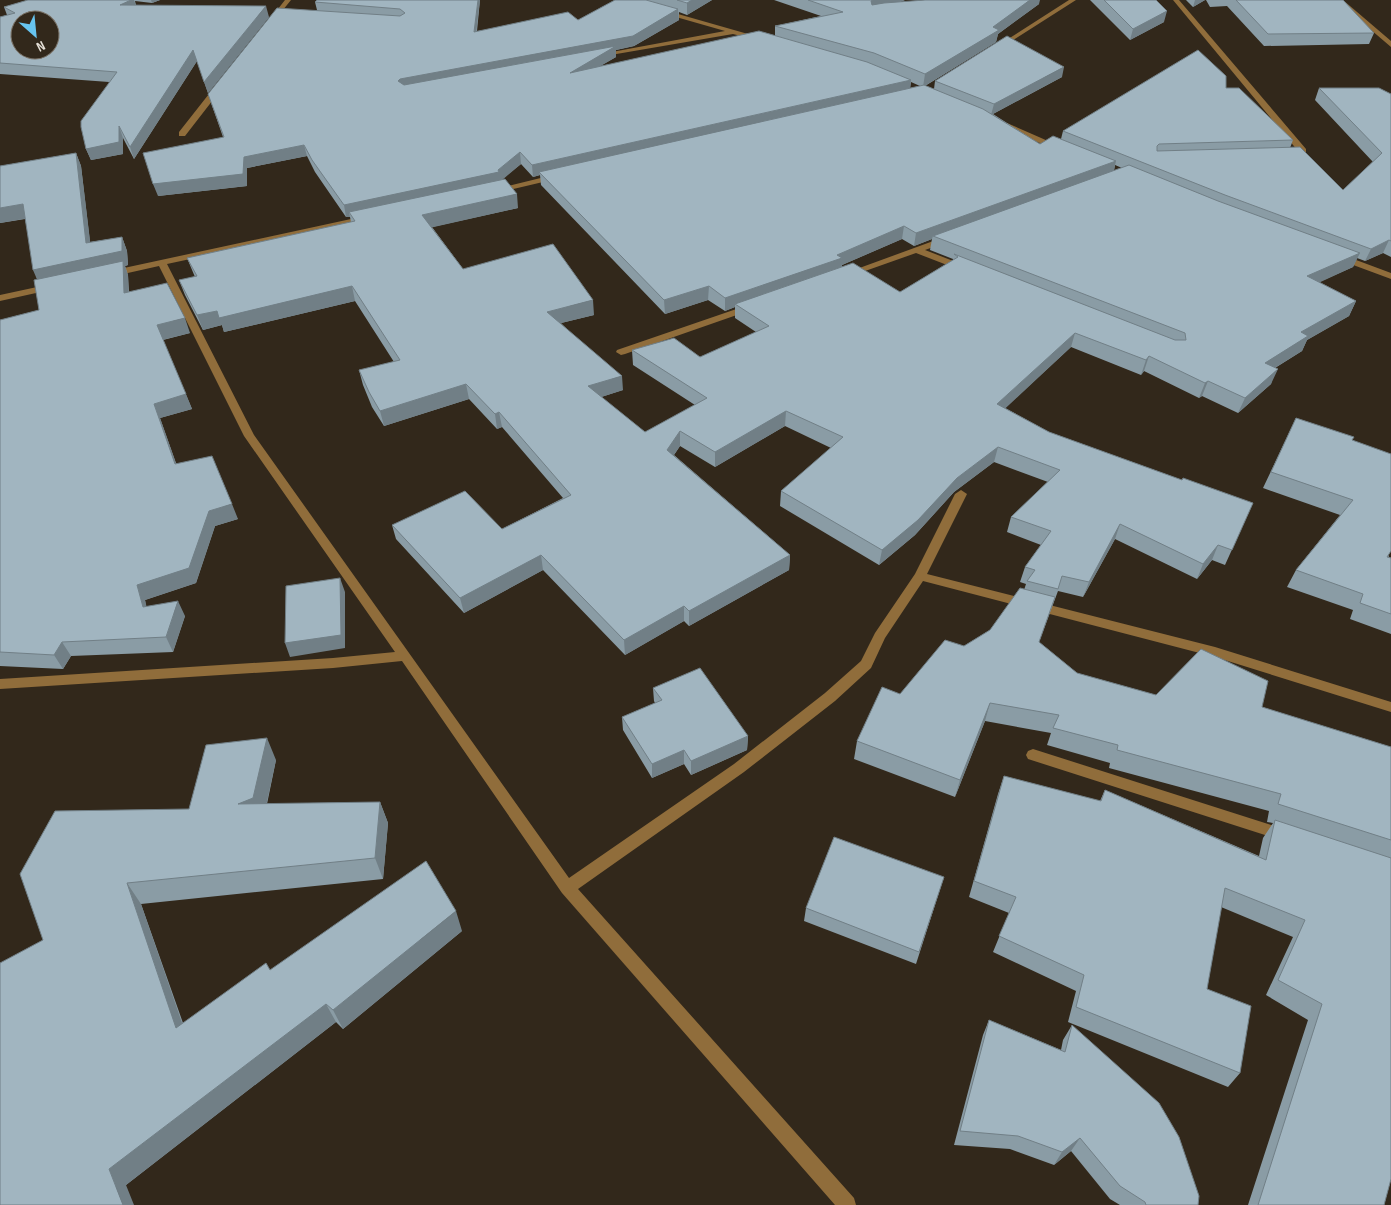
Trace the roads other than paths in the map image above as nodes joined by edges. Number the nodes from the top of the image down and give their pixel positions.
1 (288, 0) edge
2 (1073, 0) edge
3 (1176, 0) edge
4 (1339, 0) edge
5 (658, 10) edge
6 (275, 13) junction
7 (286, 15) edge
8 (265, 30) edge
9 (734, 31) junction
10 (770, 41) edge
11 (1391, 45) edge
12 (991, 52) edge
13 (589, 58) edge
14 (224, 82) edge
15 (991, 120) edge
16 (182, 134) dead end
17 (1072, 152) edge
18 (1284, 157) edge
19 (570, 173) edge
20 (484, 193) edge
21 (357, 220) edge
22 (953, 237) edge
23 (917, 250) junction
24 (1327, 252) edge
25 (162, 263) junction
26 (972, 272) edge
27 (104, 275) edge
28 (843, 276) edge
29 (1391, 276) edge
30 (57, 286) edge
31 (0, 298) edge
32 (760, 304) edge
33 (621, 352) dead end
34 (960, 494) edge
35 (920, 576) junction
36 (405, 656) junction
37 (0, 684) edge
38 (1391, 707) edge
39 (1033, 755) dead end
40 (1297, 840) edge
41 (567, 888) junction
42 (847, 1205) edge

1 - 6 street
2 - 12 street
3 - 18 street
4 - 11 street
5 - 9 street
6 - 7 street
6 - 8 street
9 - 10 street
9 - 13 street
14 - 16 street
15 - 17 street
19 - 20 street
21 - 25 street
22 - 23 street
23 - 26 street
23 - 28 street
24 - 29 street
25 - 27 street
25 - 36 street
30 - 31 street
32 - 33 street
34 - 35 street
35 - 38 street
35 - 41 street
36 - 37 street
36 - 41 street
39 - 40 street
41 - 42 street

